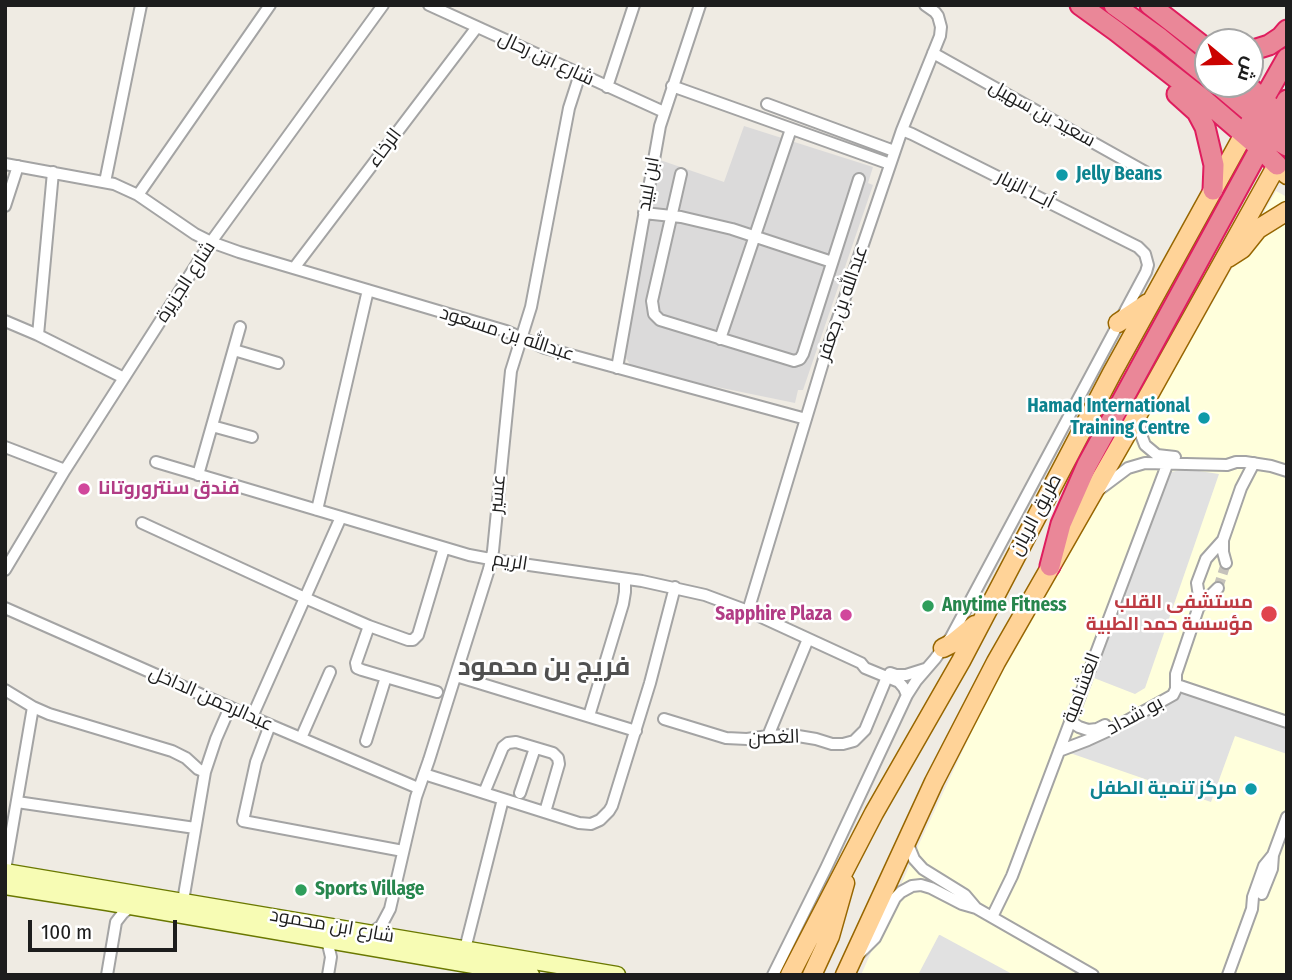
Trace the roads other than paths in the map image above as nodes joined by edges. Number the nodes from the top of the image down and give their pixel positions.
1 (141, 5) edge
2 (271, 5) edge
3 (429, 5) edge
4 (634, 5) edge
5 (700, 5) edge
6 (925, 5) edge
7 (1080, 5) edge
8 (1114, 5) edge
9 (1150, 5) edge
10 (377, 7) edge
11 (477, 27) junction
12 (1287, 30) edge
13 (1191, 36) junction
14 (1194, 36) edge
15 (1194, 38) edge
16 (1264, 47) edge
17 (933, 53) junction
18 (1287, 58) edge
19 (1153, 59) junction
20 (1194, 66) edge
21 (580, 74) junction
22 (672, 86) junction
23 (607, 87) junction
24 (1236, 98) edge
25 (1255, 98) edge
26 (767, 104) dead end
27 (664, 112) junction
28 (1274, 127) edge
29 (791, 129) junction
30 (902, 130) junction
31 (1244, 134) junction
32 (894, 151) junction
33 (5, 164) edge
34 (890, 164) junction
35 (18, 166) junction
36 (1282, 169) edge
37 (53, 172) junction
38 (681, 174) dead end
39 (1151, 175) dead end
40 (859, 179) dead end
41 (105, 182) junction
42 (1213, 190) junction
43 (138, 195) junction
44 (5, 206) edge
45 (1287, 211) edge
46 (644, 213) junction
47 (671, 215) junction
48 (755, 236) junction
49 (211, 242) junction
50 (1145, 254) joint
51 (1224, 259) junction
52 (832, 262) junction
53 (294, 268) junction
54 (368, 290) junction
55 (1151, 301) junction
56 (5, 321) edge
57 (1118, 323) junction
58 (240, 327) dead end
59 (38, 335) junction
60 (522, 338) junction
61 (720, 339) junction
62 (234, 350) junction
63 (278, 363) dead end
64 (617, 368) junction
65 (124, 378) junction
66 (1142, 407) junction
67 (806, 419) junction
68 (212, 426) junction
69 (252, 437) dead end
70 (5, 447) edge
71 (1168, 460) junction
72 (156, 462) dead end
73 (1232, 463) junction
74 (1254, 463) junction
75 (65, 470) junction
76 (1287, 471) edge
77 (198, 475) junction
78 (1241, 488) junction
79 (1091, 495) junction
80 (317, 510) junction
81 (341, 517) junction
82 (142, 523) dead end
83 (1223, 540) junction
84 (444, 548) junction
85 (492, 559) junction
86 (1226, 563) tunnel mouth
87 (1051, 566) junction
88 (5, 569) edge
89 (625, 579) junction
90 (675, 587) junction
91 (1219, 588) tunnel mouth
92 (305, 598) junction
93 (1199, 607) junction
94 (5, 608) edge
95 (748, 611) junction
96 (983, 618) junction
97 (369, 626) junction
98 (808, 639) junction
99 (943, 648) junction
100 (861, 663) junction
101 (926, 669) junction
102 (330, 672) dead end
103 (456, 676) junction
104 (386, 677) junction
105 (887, 677) junction
106 (1177, 687) junction
107 (5, 690) edge
108 (437, 692) dead end
109 (907, 695) junction
110 (33, 707) junction
111 (230, 707) junction
112 (589, 716) junction
113 (252, 717) junction
114 (664, 719) dead end
115 (1070, 720) junction
116 (1287, 722) edge
117 (270, 725) junction
118 (636, 731) junction
119 (768, 736) junction
120 (301, 738) junction
121 (366, 741) dead end
122 (535, 748) junction
123 (1059, 751) junction
124 (205, 772) junction
125 (424, 774) junction
126 (418, 788) junction
127 (484, 793) junction
128 (520, 793) dead end
129 (503, 799) junction
130 (13, 805) edge
131 (545, 812) junction
132 (1287, 817) edge
133 (195, 828) junction
134 (907, 841) junction
135 (403, 851) junction
136 (850, 859) junction
137 (5, 871) edge
138 (5, 886) edge
139 (183, 901) junction
140 (107, 902) junction
141 (132, 906) junction
142 (976, 908) junction
143 (390, 909) junction
144 (992, 917) junction
145 (116, 922) junction
146 (371, 933) junction
147 (399, 937) junction
148 (327, 940) junction
149 (348, 943) junction
150 (465, 948) junction
151 (822, 954) junction
152 (331, 957) junction
153 (848, 967) edge
154 (107, 975) edge
155 (328, 975) edge
156 (531, 975) edge
157 (617, 975) edge
158 (773, 975) edge
159 (790, 975) edge
160 (812, 975) edge
161 (818, 975) edge
162 (1093, 975) edge
163 (1228, 975) edge

1 - 41 street
2 - 43 street
3 - 11 street, شارع ابن رحال
4 - 23 street
5 - 22 street, ابن لبيد
6 - 17 street, عبدالله بن جعفر
7 - 19 highway
8 - 20 highway
9 - 13 highway
10 - 49 street, شارع الجزيرة
11 - 21 street, شارع ابن رحال
11 - 53 street, الرخاء
12 - 16 highway
13 - 14 highway
13 - 15 highway
17 - 30 street, عبدالله بن جعفر
17 - 39 street, سعيد بن سهيل
18 - 28 highway
19 - 31 highway
19 - 42 highway
21 - 23 street, شارع ابن رحال
21 - 60 street, عسير
22 - 27 street, ابن لبيد
22 - 29 street
23 - 27 street, شارع ابن رحال
24 - 28 highway
25 - 28 highway
26 - 32 street
27 - 46 street, ابن لبيد
28 - 31 highway
28 - 36 highway
28 - 87 highway
29 - 34 street
29 - 48 street
30 - 32 street, عبدالله بن جعفر
30 - 50 street, أبــا الزبار
31 - 42 main road, طريق الريان
32 - 34 street, عبدالله بن جعفر
33 - 35 street, عبدالله بن مسعود
34 - 67 street, عبدالله بن جعفر
35 - 37 street, عبدالله بن مسعود
35 - 44 street
36 - 51 main road, طريق الريان
37 - 41 street, عبدالله بن مسعود
37 - 59 street
38 - 47 street
40 - 52 street
41 - 43 street, عبدالله بن مسعود
42 - 55 main road, طريق الريان
43 - 49 street, عبدالله بن مسعود
45 - 51 main road
46 - 47 street
46 - 64 street, ابن لبيد
47 - 48 street
47 - 61 street
48 - 52 street
48 - 61 street
49 - 53 street, عبدالله بن مسعود
49 - 65 street, شارع الجزيرة
50 - 57 street, طريق الريان
51 - 66 main road, طريق الريان
52 - 61 street
53 - 54 street, عبدالله بن مسعود
54 - 60 street, عبدالله بن مسعود
54 - 80 street
55 - 57 main road
55 - 96 main road, طريق الريان
56 - 59 street
57 - 99 street, طريق الريان
58 - 62 street
59 - 65 street
60 - 64 street, عبدالله بن مسعود
60 - 85 street, عسير
62 - 63 street
62 - 68 street
64 - 67 street, عبدالله بن مسعود
65 - 75 street, شارع الجزيرة
66 - 71 street
66 - 79 main road, طريق الريان
67 - 95 street, عبدالله بن جعفر
68 - 69 street
68 - 77 street
70 - 75 street
71 - 73 street
71 - 79 street
71 - 115 street, الغشامية
72 - 77 street, الريم
73 - 74 street
73 - 78 street
74 - 76 street
74 - 78 street
75 - 88 street, شارع الجزيرة
77 - 80 street, الريم
78 - 83 street
79 - 87 main road, طريق الريان
80 - 81 street, الريم
81 - 84 street, الريم
81 - 92 street
82 - 92 street
83 - 86 street
83 - 93 street
84 - 85 street, الريم
84 - 97 street
85 - 89 street, الريم
85 - 103 street, عسير
87 - 134 main road, طريق الريان
89 - 90 street, الريم
89 - 112 street
90 - 95 street, الريم
90 - 118 street
91 - 93 street
92 - 97 street
92 - 113 street
93 - 106 street
94 - 111 street, عبدالرحمن الداخل
95 - 98 street, الريم
96 - 99 main road
96 - 136 main road, طريق الريان
97 - 104 street
98 - 100 street, الريم
98 - 119 street
99 - 101 street, طريق الريان
100 - 101 street, الريم
100 - 105 street, الريم
101 - 109 street, طريق الريان
102 - 120 street
103 - 112 street
103 - 125 street, عسير
104 - 108 street
104 - 121 street
105 - 109 street, الريم
105 - 119 street, الغصن
106 - 115 street, بو شداد
106 - 116 street
106 - 123 street, بو شداد
107 - 110 street
109 - 158 street, طريق الريان
110 - 124 street
110 - 130 street
111 - 113 street, عبدالرحمن الداخل
111 - 124 street
112 - 118 street
113 - 117 street, عبدالرحمن الداخل
114 - 119 street, الغصن
115 - 123 street, الغشامية
117 - 120 street, عبدالرحمن الداخل
117 - 135 street
118 - 131 street
120 - 126 street, عبدالرحمن الداخل
122 - 127 street
122 - 128 street
122 - 131 street
123 - 144 street, الغشامية
124 - 133 street
125 - 126 street, عسير
125 - 127 street
126 - 135 street, عسير
127 - 129 street
129 - 131 street
129 - 150 street
130 - 133 street
130 - 137 street
132 - 163 street
133 - 139 street
134 - 142 street
134 - 153 main road, طريق الريان
135 - 143 street, عسير
136 - 151 main road
136 - 159 main road, طريق الريان
137 - 139 street, شارع ابن محمود
138 - 140 street, شارع ابن محمود
139 - 146 street, شارع ابن محمود
140 - 141 street, شارع ابن محمود
140 - 145 street
141 - 145 street
141 - 148 street, شارع ابن محمود
142 - 144 street
142 - 153 street
143 - 146 street, عسير
143 - 147 street
144 - 162 street
145 - 154 street
146 - 147 street, شارع ابن محمود
147 - 150 street, شارع ابن محمود
148 - 149 street, شارع ابن محمود
148 - 152 street
149 - 152 street
149 - 156 street, شارع ابن محمود
150 - 157 street, شارع ابن محمود
151 - 160 main road
151 - 161 main road
152 - 155 street

